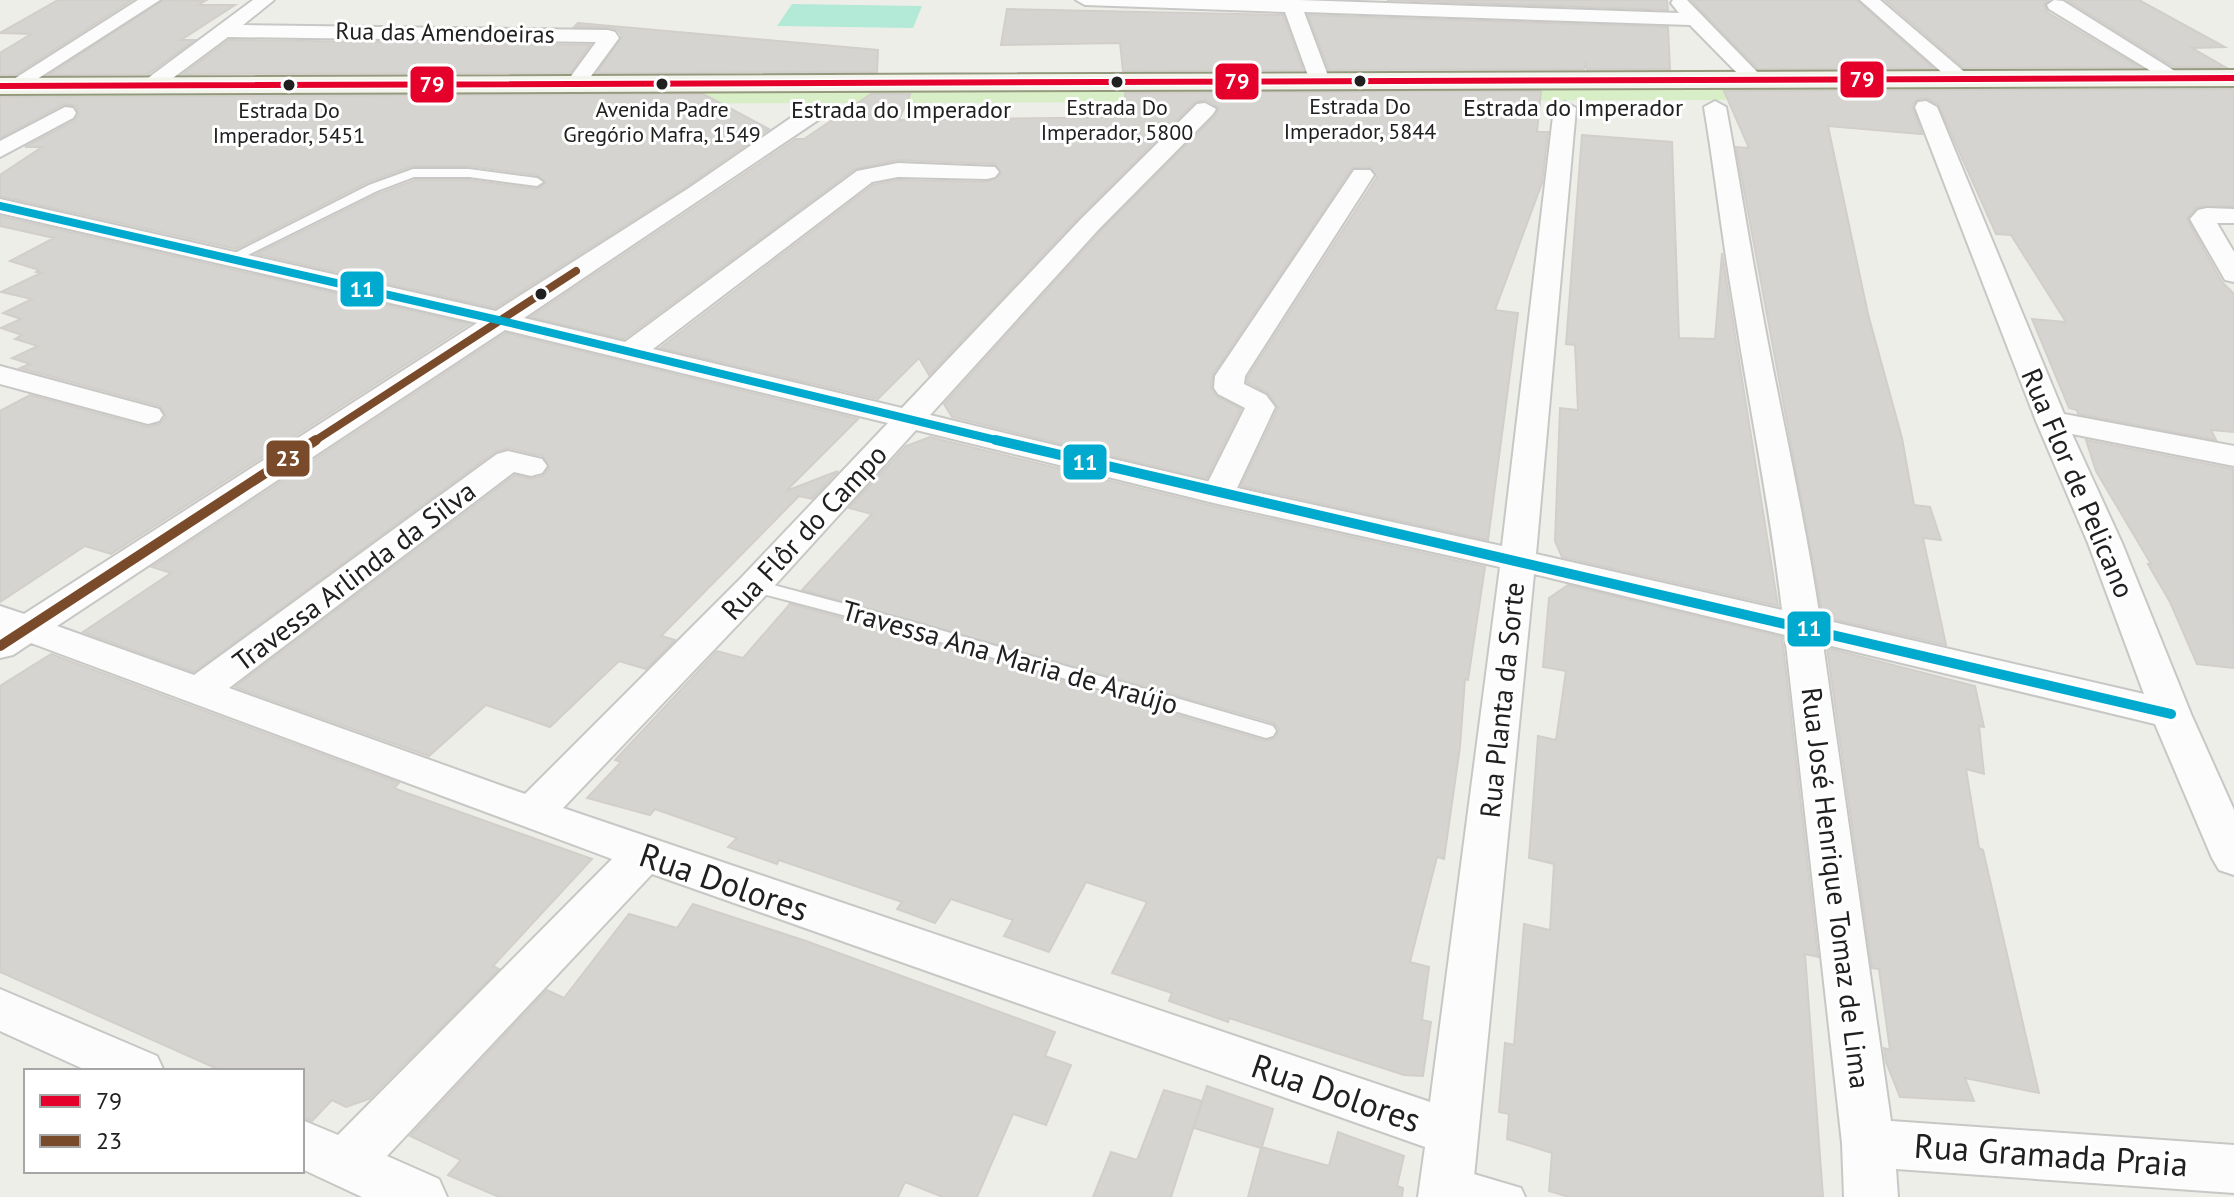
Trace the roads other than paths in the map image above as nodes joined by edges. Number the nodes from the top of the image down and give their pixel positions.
1 (151, 0) edge
2 (265, 0) edge
3 (1085, 0) edge
4 (1678, 0) edge
5 (1869, 0) edge
6 (1292, 3) edge
7 (2056, 5) dead end
8 (1695, 19) junction
9 (223, 31) junction
10 (2176, 78) junction
11 (2234, 78) edge
12 (1754, 79) junction
13 (1961, 79) junction
14 (1320, 81) junction
15 (1089, 82) junction
16 (576, 83) junction
17 (151, 85) junction
18 (6, 86) edge
19 (1715, 107) dead end
20 (1925, 107) dead end
21 (1565, 108) dead end
22 (1086, 109) dead end
23 (1190, 109) joint
24 (1237, 109) dead end
25 (848, 110) dead end
26 (770, 111) dead end
27 (816, 111) junction
28 (12, 113) dead end
29 (77, 113) joint
30 (0, 150) edge
31 (987, 172) dead end
32 (1362, 175) dead end
33 (537, 182) dead end
34 (0, 206) edge
35 (2234, 216) edge
36 (229, 259) junction
37 (2234, 274) edge
38 (498, 320) junction
39 (629, 353) junction
40 (0, 375) edge
41 (148, 415) dead end
42 (908, 421) junction
43 (2051, 421) junction
44 (526, 455) dead end
45 (2234, 456) edge
46 (1218, 494) junction
47 (1518, 560) junction
48 (754, 586) junction
49 (1803, 629) junction
50 (10, 631) edge
51 (199, 691) junction
52 (2171, 714) junction
53 (1266, 731) dead end
54 (532, 813) junction
55 (644, 854) junction
56 (2234, 858) edge
57 (0, 1009) edge
58 (135, 1069) edge
59 (1452, 1133) junction
60 (1868, 1143) junction
61 (324, 1153) edge
62 (2234, 1169) edge
63 (1446, 1188) edge
64 (420, 1197) edge
65 (1512, 1197) edge
66 (1871, 1197) edge

1 - 18 street
2 - 9 street
3 - 6 street
4 - 8 street
5 - 13 street
6 - 8 street
6 - 14 street
7 - 10 street
8 - 12 street
9 - 16 street, Rua das Amendoeiras
9 - 17 street
10 - 11 main road, Estrada do Imperador
10 - 13 main road, Estrada do Imperador
12 - 13 main road, Estrada do Imperador
12 - 14 main road, Estrada do Imperador
14 - 15 main road, Estrada do Imperador
15 - 16 main road, Estrada do Imperador
15 - 22 main road
16 - 17 main road, Estrada do Imperador
17 - 18 main road, Estrada do Imperador
19 - 49 street, Rua José Henrique Tomaz de Lima
20 - 43 street, Rua Flor de Pelicano
21 - 47 street, Rua Planta da Sorte
23 - 24 main road
23 - 42 street, Rua Flôr do Campo
25 - 27 main road, Estrada do Imperador
26 - 27 main road, Estrada do Imperador
27 - 38 street
28 - 29 main road
29 - 30 street
31 - 39 street
32 - 46 street
33 - 36 lane
34 - 36 street
35 - 37 street
36 - 38 street
38 - 39 street
38 - 50 street
39 - 42 street
40 - 41 street
42 - 46 street
42 - 48 street, Rua Flôr do Campo
43 - 45 street
43 - 52 street, Rua Flor de Pelicano
44 - 51 street, Travessa Arlinda da Silva
46 - 47 street
47 - 49 street
47 - 59 street, Rua Planta da Sorte
48 - 53 lane, Travessa Ana Maria de Araújo
48 - 54 street, Rua Flôr do Campo
49 - 52 street
49 - 60 street, Rua José Henrique Tomaz de Lima
50 - 51 street, Rua Dolores
51 - 54 street, Rua Dolores
52 - 56 street, Rua Flor de Pelicano
54 - 55 street, Rua Dolores
55 - 59 street, Rua Dolores
55 - 61 street
57 - 58 street
59 - 63 street, Rua Planta da Sorte
60 - 62 street, Rua Gramada Praia
60 - 66 street, Rua José Henrique Tomaz de Lima
61 - 64 street
63 - 65 lane

